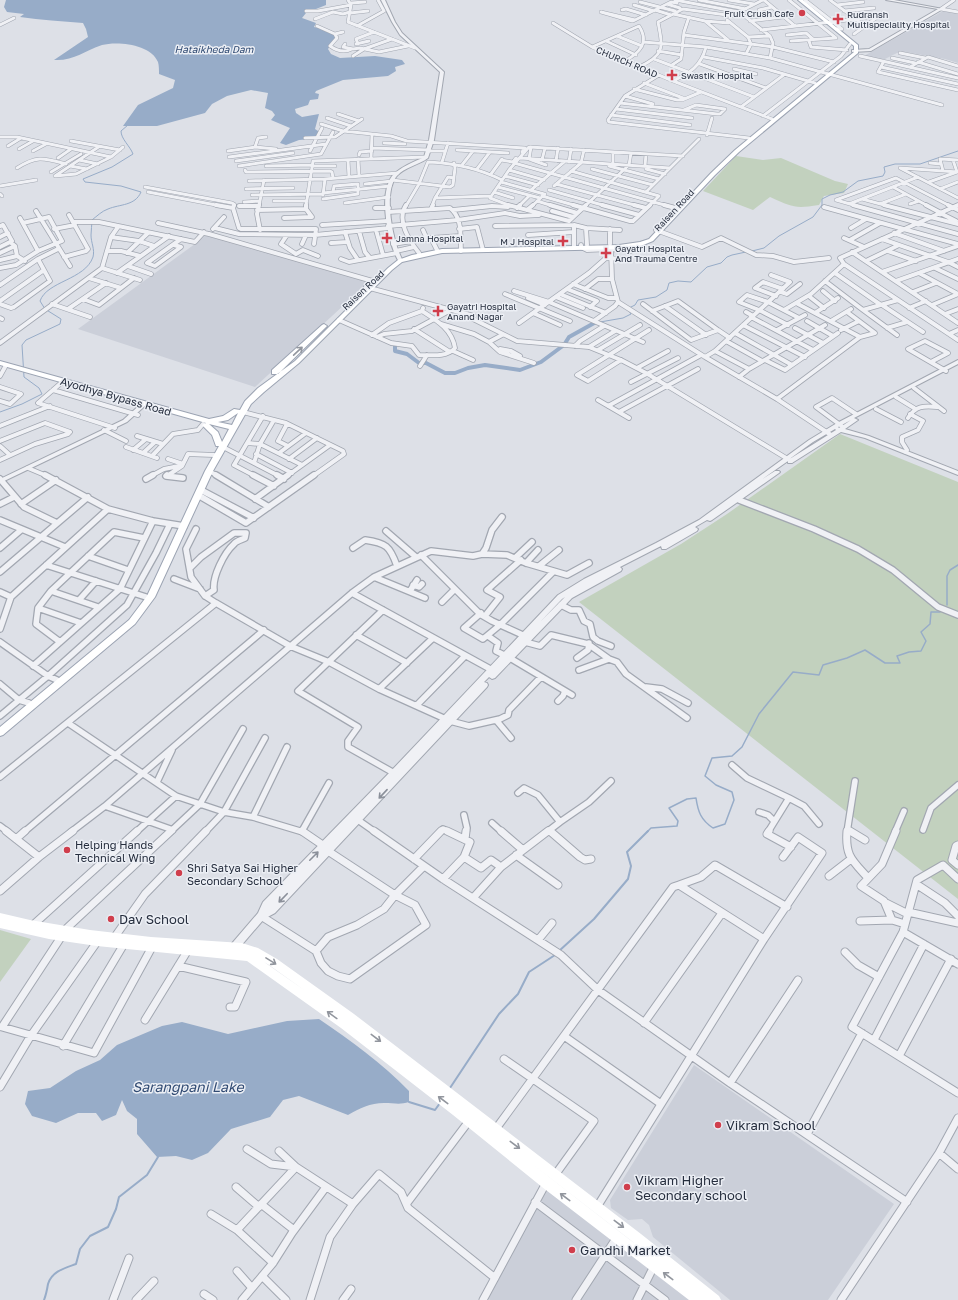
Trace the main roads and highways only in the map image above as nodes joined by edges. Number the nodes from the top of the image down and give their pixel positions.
1 (797, 0) edge
2 (800, 0) edge
3 (826, 22) junction
4 (853, 53) junction
5 (825, 74) junction
6 (771, 121) junction
7 (762, 129) junction
8 (677, 208) junction
9 (657, 231) junction
10 (583, 246) junction
11 (460, 250) junction
12 (398, 256) junction
13 (368, 288) junction
14 (287, 360) junction
15 (295, 363) junction
16 (6, 366) edge
17 (34, 374) junction
18 (145, 406) junction
19 (240, 412) junction
20 (206, 423) junction
21 (229, 430) junction
22 (221, 445) junction
23 (183, 526) junction
24 (0, 726) edge
25 (0, 732) edge
26 (0, 917) edge
27 (0, 924) edge
28 (64, 934) junction
29 (112, 940) junction
30 (231, 950) junction
31 (460, 1107) junction
32 (699, 1300) edge
33 (715, 1300) edge

1 - 3 main road
2 - 3 main road
3 - 4 main road
3 - 4 main road
4 - 5 main road, Raisen Road
5 - 6 main road, Raisen Road
5 - 6 main road, Raisen Road
6 - 7 main road, Raisen Road
7 - 8 main road, Raisen Road
7 - 8 main road, Raisen Road
8 - 9 main road, Raisen Road
9 - 10 main road, Raisen Road
9 - 10 main road, Raisen Road
10 - 11 main road, Raisen Road
11 - 12 main road, Raisen Road
11 - 12 main road, Raisen Road
12 - 13 main road, Raisen Road
14 -> 13 main road, Raisen Road
13 - 15 main road, Raisen Road
14 - 15 main road
14 - 19 main road, Raisen Road
15 - 19 main road, Raisen Road
16 - 17 main road, Ayodhya Bypass Road
17 - 18 main road, Ayodhya Bypass Road
17 - 18 main road, Ayodhya Bypass Road
18 - 20 main road, Ayodhya Bypass Road
19 - 20 main road
19 - 21 main road, Raisen Road
20 - 21 main road, Ayodhya Bypass Road
20 - 22 main road
21 - 22 main road, Raisen Road
22 - 23 main road
22 - 23 main road
23 - 24 main road
23 - 25 main road
26 - 28 main road
27 - 28 main road
28 - 29 main road
28 - 29 main road
29 - 30 main road
29 - 30 main road
30 - 31 main road
32 -> 31 main road
31 -> 33 main road

